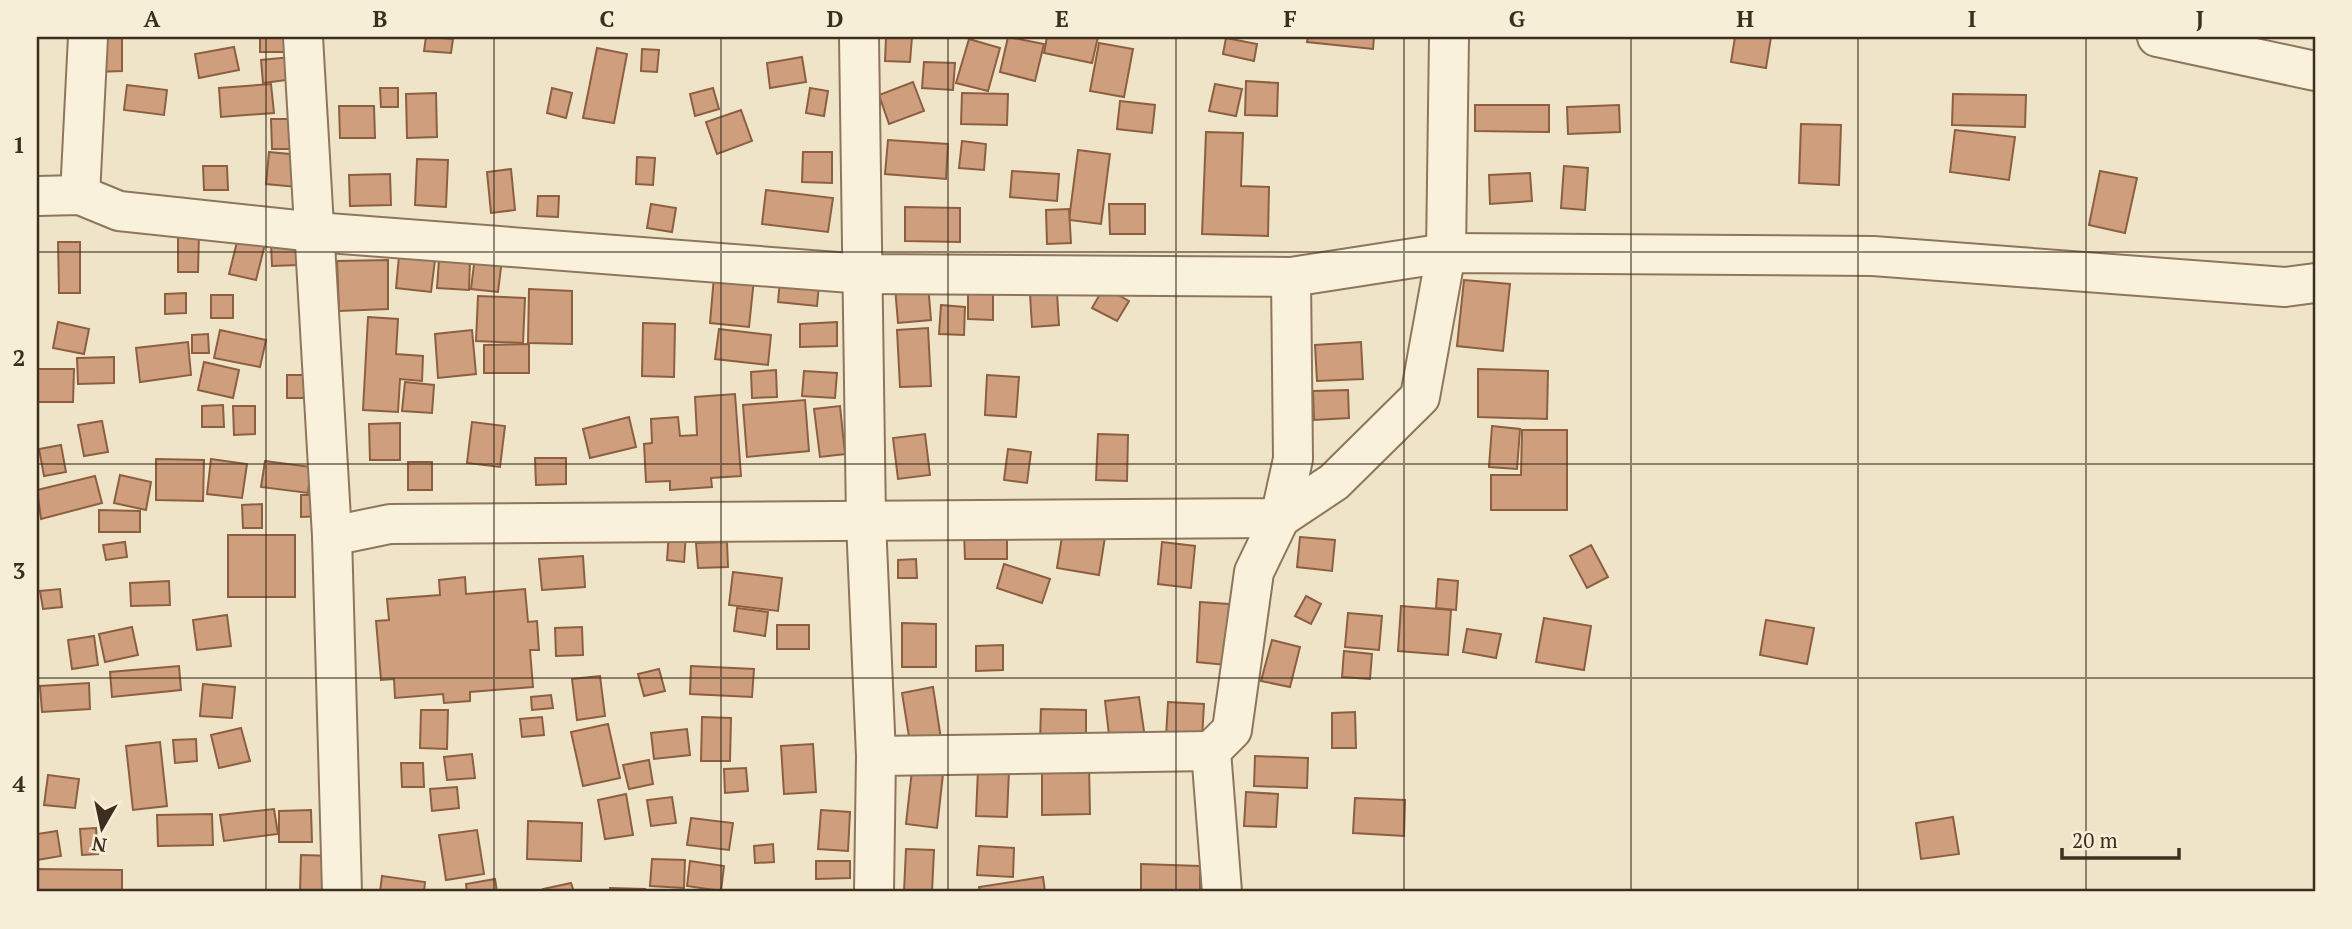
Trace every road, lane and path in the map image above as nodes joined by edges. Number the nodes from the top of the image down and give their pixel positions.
1 (88, 37) edge
2 (303, 37) edge
3 (859, 37) edge
4 (1449, 37) edge
5 (2157, 37) edge
6 (2315, 71) edge
7 (80, 195) junction
8 (37, 196) edge
9 (315, 232) junction
10 (1446, 253) junction
11 (864, 274) junction
12 (1291, 277) junction
13 (2315, 283) edge
14 (1280, 518) junction
15 (866, 521) junction
16 (332, 536) junction
17 (1211, 751) junction
18 (876, 756) junction
19 (342, 892) edge
20 (874, 892) edge
21 (1223, 892) edge

1 - 7 street
2 - 9 street
3 - 11 street
4 - 10 street
5 - 6 street
7 - 8 street
7 - 9 street
9 - 11 street
9 - 16 street
10 - 12 street
10 - 13 street
10 - 14 street
11 - 12 street
11 - 15 street
12 - 14 street
14 - 15 street
14 - 17 street
15 - 16 street
15 - 18 street
16 - 19 street
17 - 18 street
17 - 21 street
18 - 20 street

